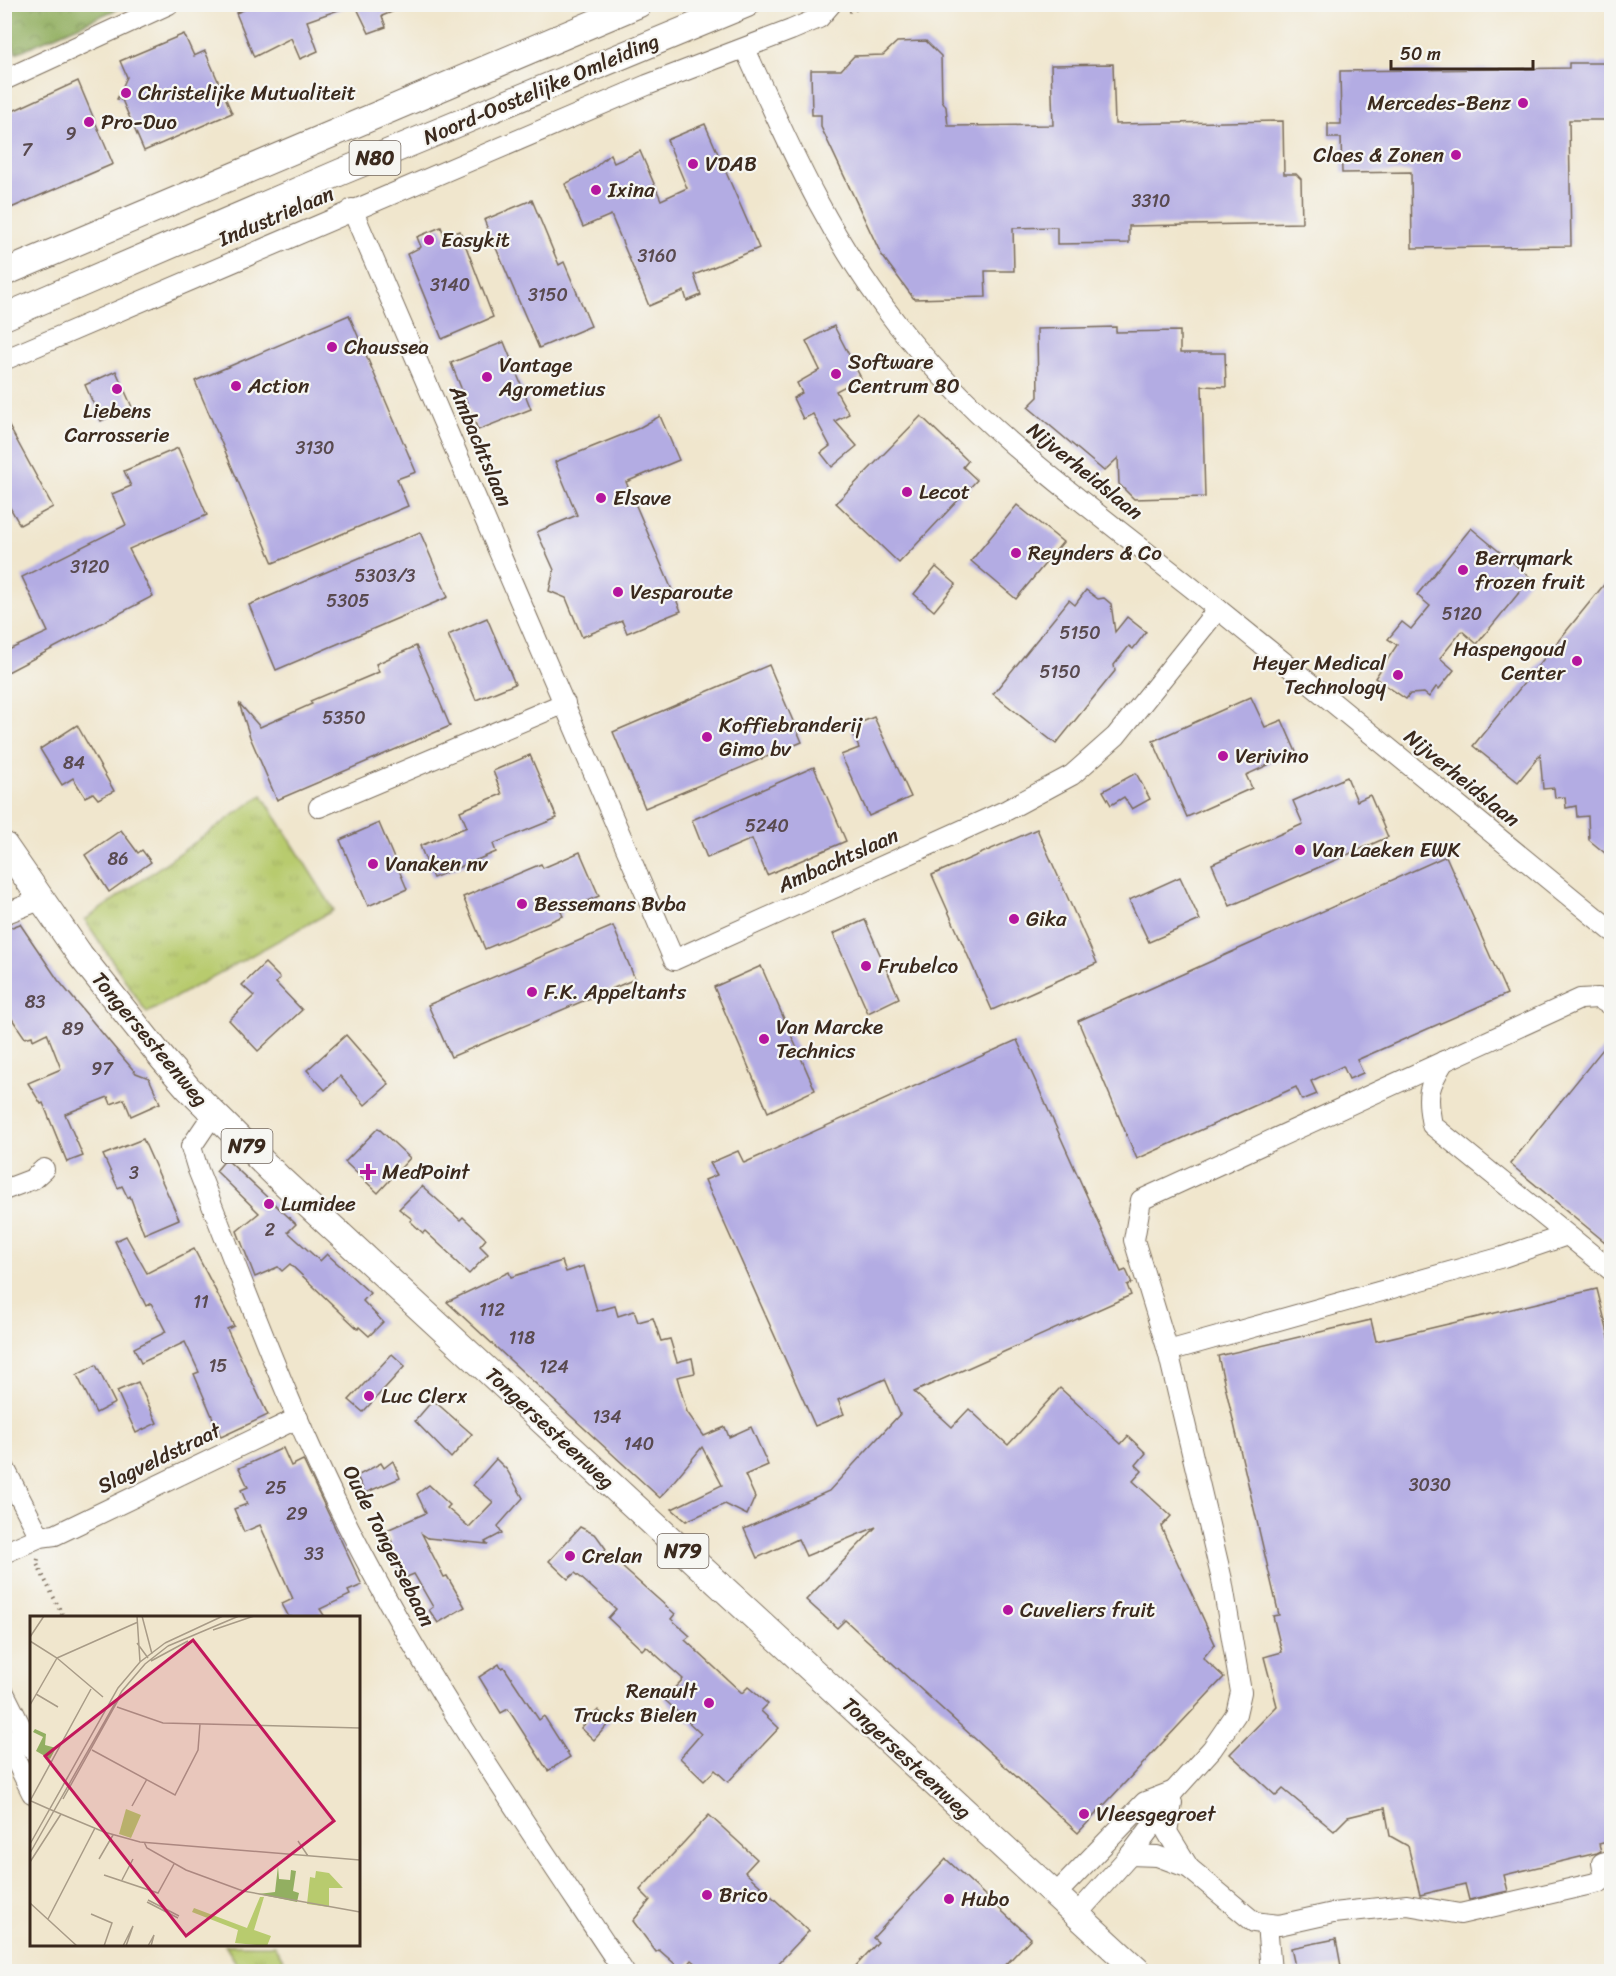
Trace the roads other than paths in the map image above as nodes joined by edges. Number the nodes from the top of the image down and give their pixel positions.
1 (170, 4) edge
2 (639, 4) edge
3 (747, 4) edge
4 (831, 4) edge
5 (745, 49) junction
6 (4, 80) edge
7 (352, 209) junction
8 (4, 273) edge
9 (4, 317) edge
10 (4, 360) edge
11 (1218, 609) junction
12 (565, 703) junction
13 (319, 807) dead end
14 (4, 845) edge
15 (40, 900) junction
16 (4, 914) edge
17 (1611, 931) edge
18 (1611, 1006) edge
19 (1444, 1060) junction
20 (214, 1113) junction
21 (44, 1169) dead end
22 (4, 1190) edge
23 (1567, 1235) junction
24 (1611, 1271) edge
25 (1168, 1351) junction
26 (298, 1418) junction
27 (4, 1467) edge
28 (40, 1537) junction
29 (4, 1553) edge
30 (4, 1693) edge
31 (4, 1736) edge
32 (30, 1745) edge
33 (30, 1789) edge
34 (1174, 1791) junction
35 (1130, 1855) junction
36 (1611, 1860) edge
37 (1189, 1868) junction
38 (1056, 1894) junction
39 (1077, 1914) junction
40 (1267, 1924) junction
41 (624, 1971) edge
42 (1139, 1971) edge
43 (1271, 1971) edge

1 - 6 street
2 - 8 main road, Noord-Oostelijke Omleiding / N80
3 - 9 main road, Noord-Oostelijke Omleiding / N80
4 - 5 street, Industrielaan
5 - 7 street, Industrielaan
5 - 11 street, Nijverheidslaan
7 - 10 street, Industrielaan
7 - 12 street, Ambachtslaan
11 - 12 street, Ambachtslaan
11 - 17 street, Nijverheidslaan
12 - 13 street
14 - 15 main road, Tongersesteenweg / N79
15 - 16 street
15 - 20 main road, Tongersesteenweg / N79
18 - 19 street
19 - 23 street
19 - 25 street
20 - 26 street, Oude Tongersebaan
20 - 38 main road, Tongersesteenweg / N79
21 - 22 street
23 - 24 street
23 - 25 street
25 - 34 street
26 - 28 street, Slagveldstraat
26 - 41 street, Oude Tongersebaan
27 - 28 street
28 - 29 street, Slagveldstraat
30 - 32 street
31 - 33 street
34 - 35 street
34 - 37 street
34 - 38 street
35 - 37 street
35 - 39 street
36 - 40 street
37 - 40 street
38 - 39 main road, Tongersesteenweg / N79
39 - 42 main road, Tongersesteenweg / N79
40 - 43 street

